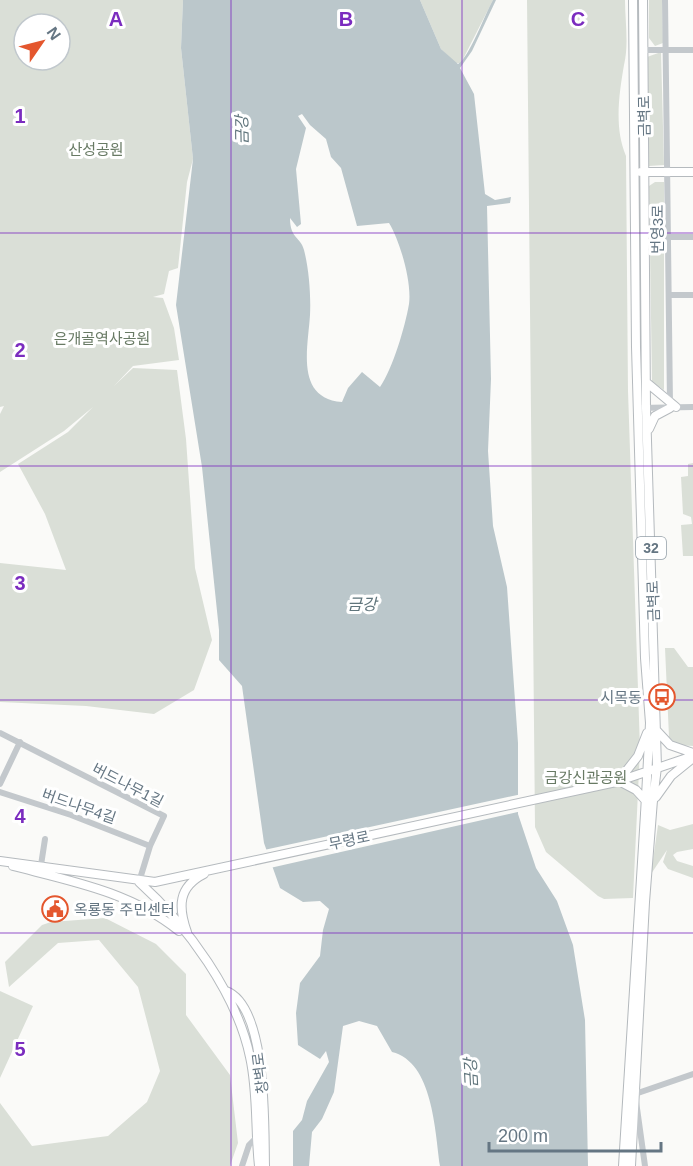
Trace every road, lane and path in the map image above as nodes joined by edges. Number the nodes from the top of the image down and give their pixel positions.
1 (633, 0) edge
2 (644, 0) edge
3 (665, 0) edge
4 (665, 50) junction
5 (693, 50) edge
6 (644, 51) junction
7 (634, 172) junction
8 (645, 172) junction
9 (669, 172) junction
10 (693, 172) edge
11 (669, 237) junction
12 (693, 237) edge
13 (669, 295) junction
14 (693, 295) edge
15 (646, 382) junction
16 (672, 406) junction
17 (693, 406) edge
18 (642, 408) junction
19 (647, 436) junction
20 (650, 723) junction
21 (657, 731) junction
22 (0, 733) edge
23 (20, 742) junction
24 (693, 756) edge
25 (657, 767) junction
26 (648, 770) junction
27 (617, 781) junction
28 (0, 784) edge
29 (0, 792) edge
30 (650, 801) junction
31 (645, 813) joint
32 (45, 839) dead end
33 (150, 846) junction
34 (0, 862) edge
35 (41, 865) junction
36 (213, 870) junction
37 (139, 882) junction
38 (190, 940) junction
39 (226, 991) junction
40 (692, 1075) edge
41 (634, 1094) junction
42 (256, 1138) junction
43 (242, 1166) edge
44 (259, 1166) edge
45 (265, 1166) edge
46 (624, 1166) edge
47 (631, 1166) edge
48 (645, 1166) edge

1 - 7 main road, 금벽로 / 32
2 - 6 main road, 금벽로 / 32
3 - 4 street, 번영3로
4 - 5 street
4 - 6 street
4 - 9 street, 번영3로
6 - 8 main road, 금벽로 / 32
7 - 8 main road
7 - 18 main road, 금벽로 / 32
8 - 9 main road
8 - 15 main road, 금벽로 / 32
9 - 10 main road
9 - 11 street, 번영3로
11 - 12 street
11 - 13 street, 번영3로
13 - 14 street
13 - 16 street, 번영3로
15 - 16 main road
15 - 18 main road, 금벽로 / 32
16 - 17 street
16 - 18 street
16 - 19 main road
18 - 19 main road, 금벽로 / 32
18 - 20 main road, 금벽로 / 32
19 - 21 main road, 금벽로 / 32
20 - 26 main road, 금벽로 / 32
20 - 27 main road
21 - 24 main road
21 - 25 main road, 금벽로 / 32
22 - 23 street, 버드나무1길
23 - 28 street
23 - 33 street, 버드나무1길
24 - 25 main road, 무령로
24 - 30 main road
25 - 26 main road, 무령로
25 - 30 main road, 금벽로 / 32
26 - 27 main road, 무령로
26 - 30 main road, 금벽로 / 32
27 - 30 main road
27 - 36 main road, 무령로
29 - 33 street, 버드나무4길
30 - 31 main road, 금벽로 / 32
30 - 41 highway, 금벽로 / 32
31 - 46 highway, 금벽로 / 32
32 - 35 street
33 - 37 street, 버드나무1길
34 - 35 main road, 무령로
34 - 38 main road
35 - 37 main road, 무령로
36 - 37 main road, 무령로
36 - 38 main road
37 - 38 main road, 창벽로
38 - 39 main road, 창벽로
39 - 42 main road, 창벽로
39 - 45 main road, 창벽로
40 - 41 street
41 - 47 highway, 금벽로 / 32
41 - 48 street
42 - 43 street
42 - 44 main road, 창벽로

